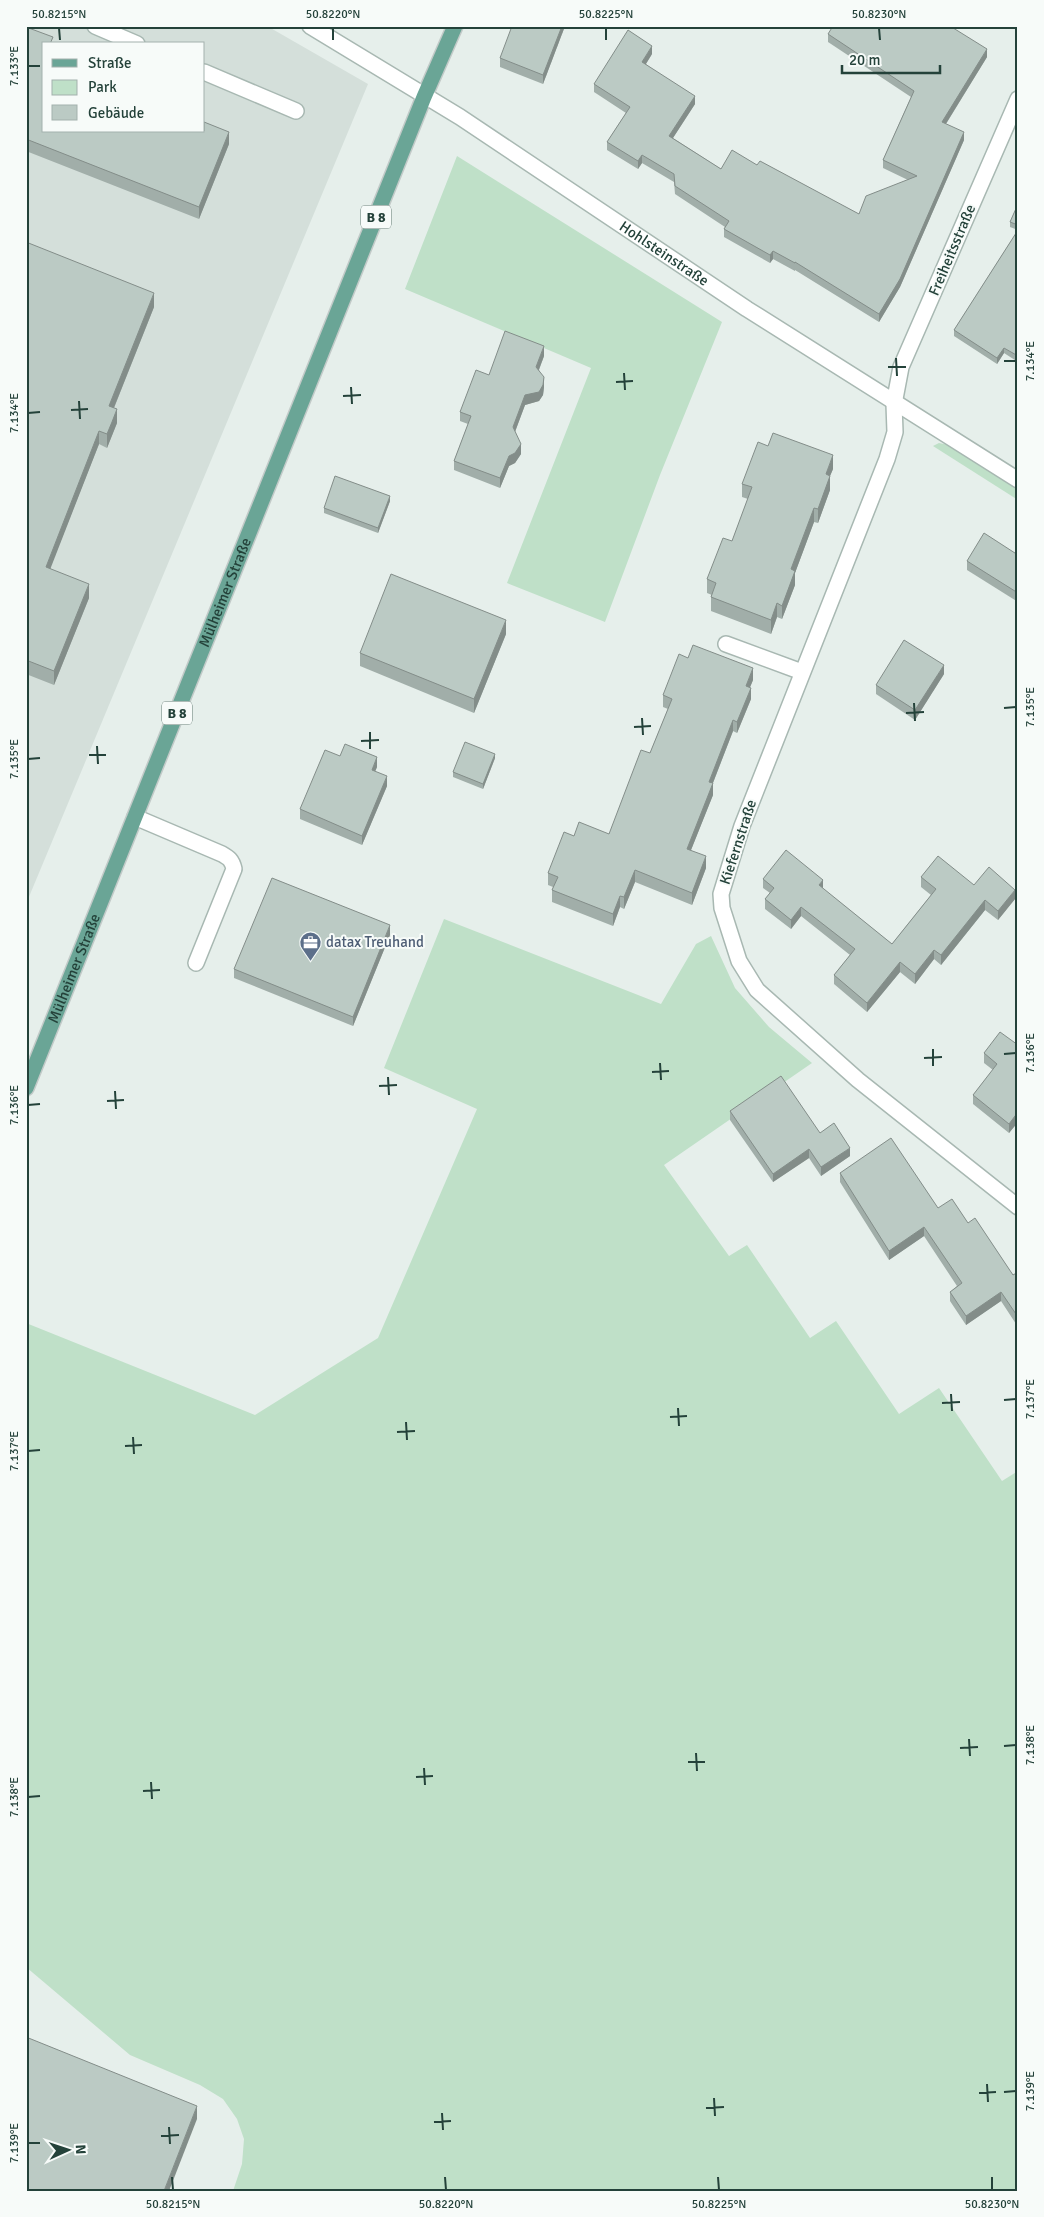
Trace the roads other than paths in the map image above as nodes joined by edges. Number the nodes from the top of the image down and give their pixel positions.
1 (95, 26) edge
2 (310, 26) edge
3 (455, 26) edge
4 (132, 42) edge
5 (205, 72) edge
6 (424, 97) junction
7 (1018, 99) edge
8 (296, 111) dead end
9 (894, 404) junction
10 (1018, 480) edge
11 (726, 644) dead end
12 (802, 672) junction
13 (135, 818) junction
14 (196, 963) dead end
15 (26, 1088) edge
16 (1018, 1207) edge

1 - 4 street
2 - 6 street, Hohlsteinstraße
3 - 6 main road, B 8
5 - 8 street
6 - 9 street, Hohlsteinstraße
6 - 13 main road, Mülheimer Straße / B 8
7 - 9 street, Freiheitsstraße
9 - 10 street, Hohlsteinstraße
9 - 12 street, Kiefernstraße
11 - 12 street
12 - 16 street, Kiefernstraße
13 - 14 street
13 - 15 main road, Mülheimer Straße / B 8

